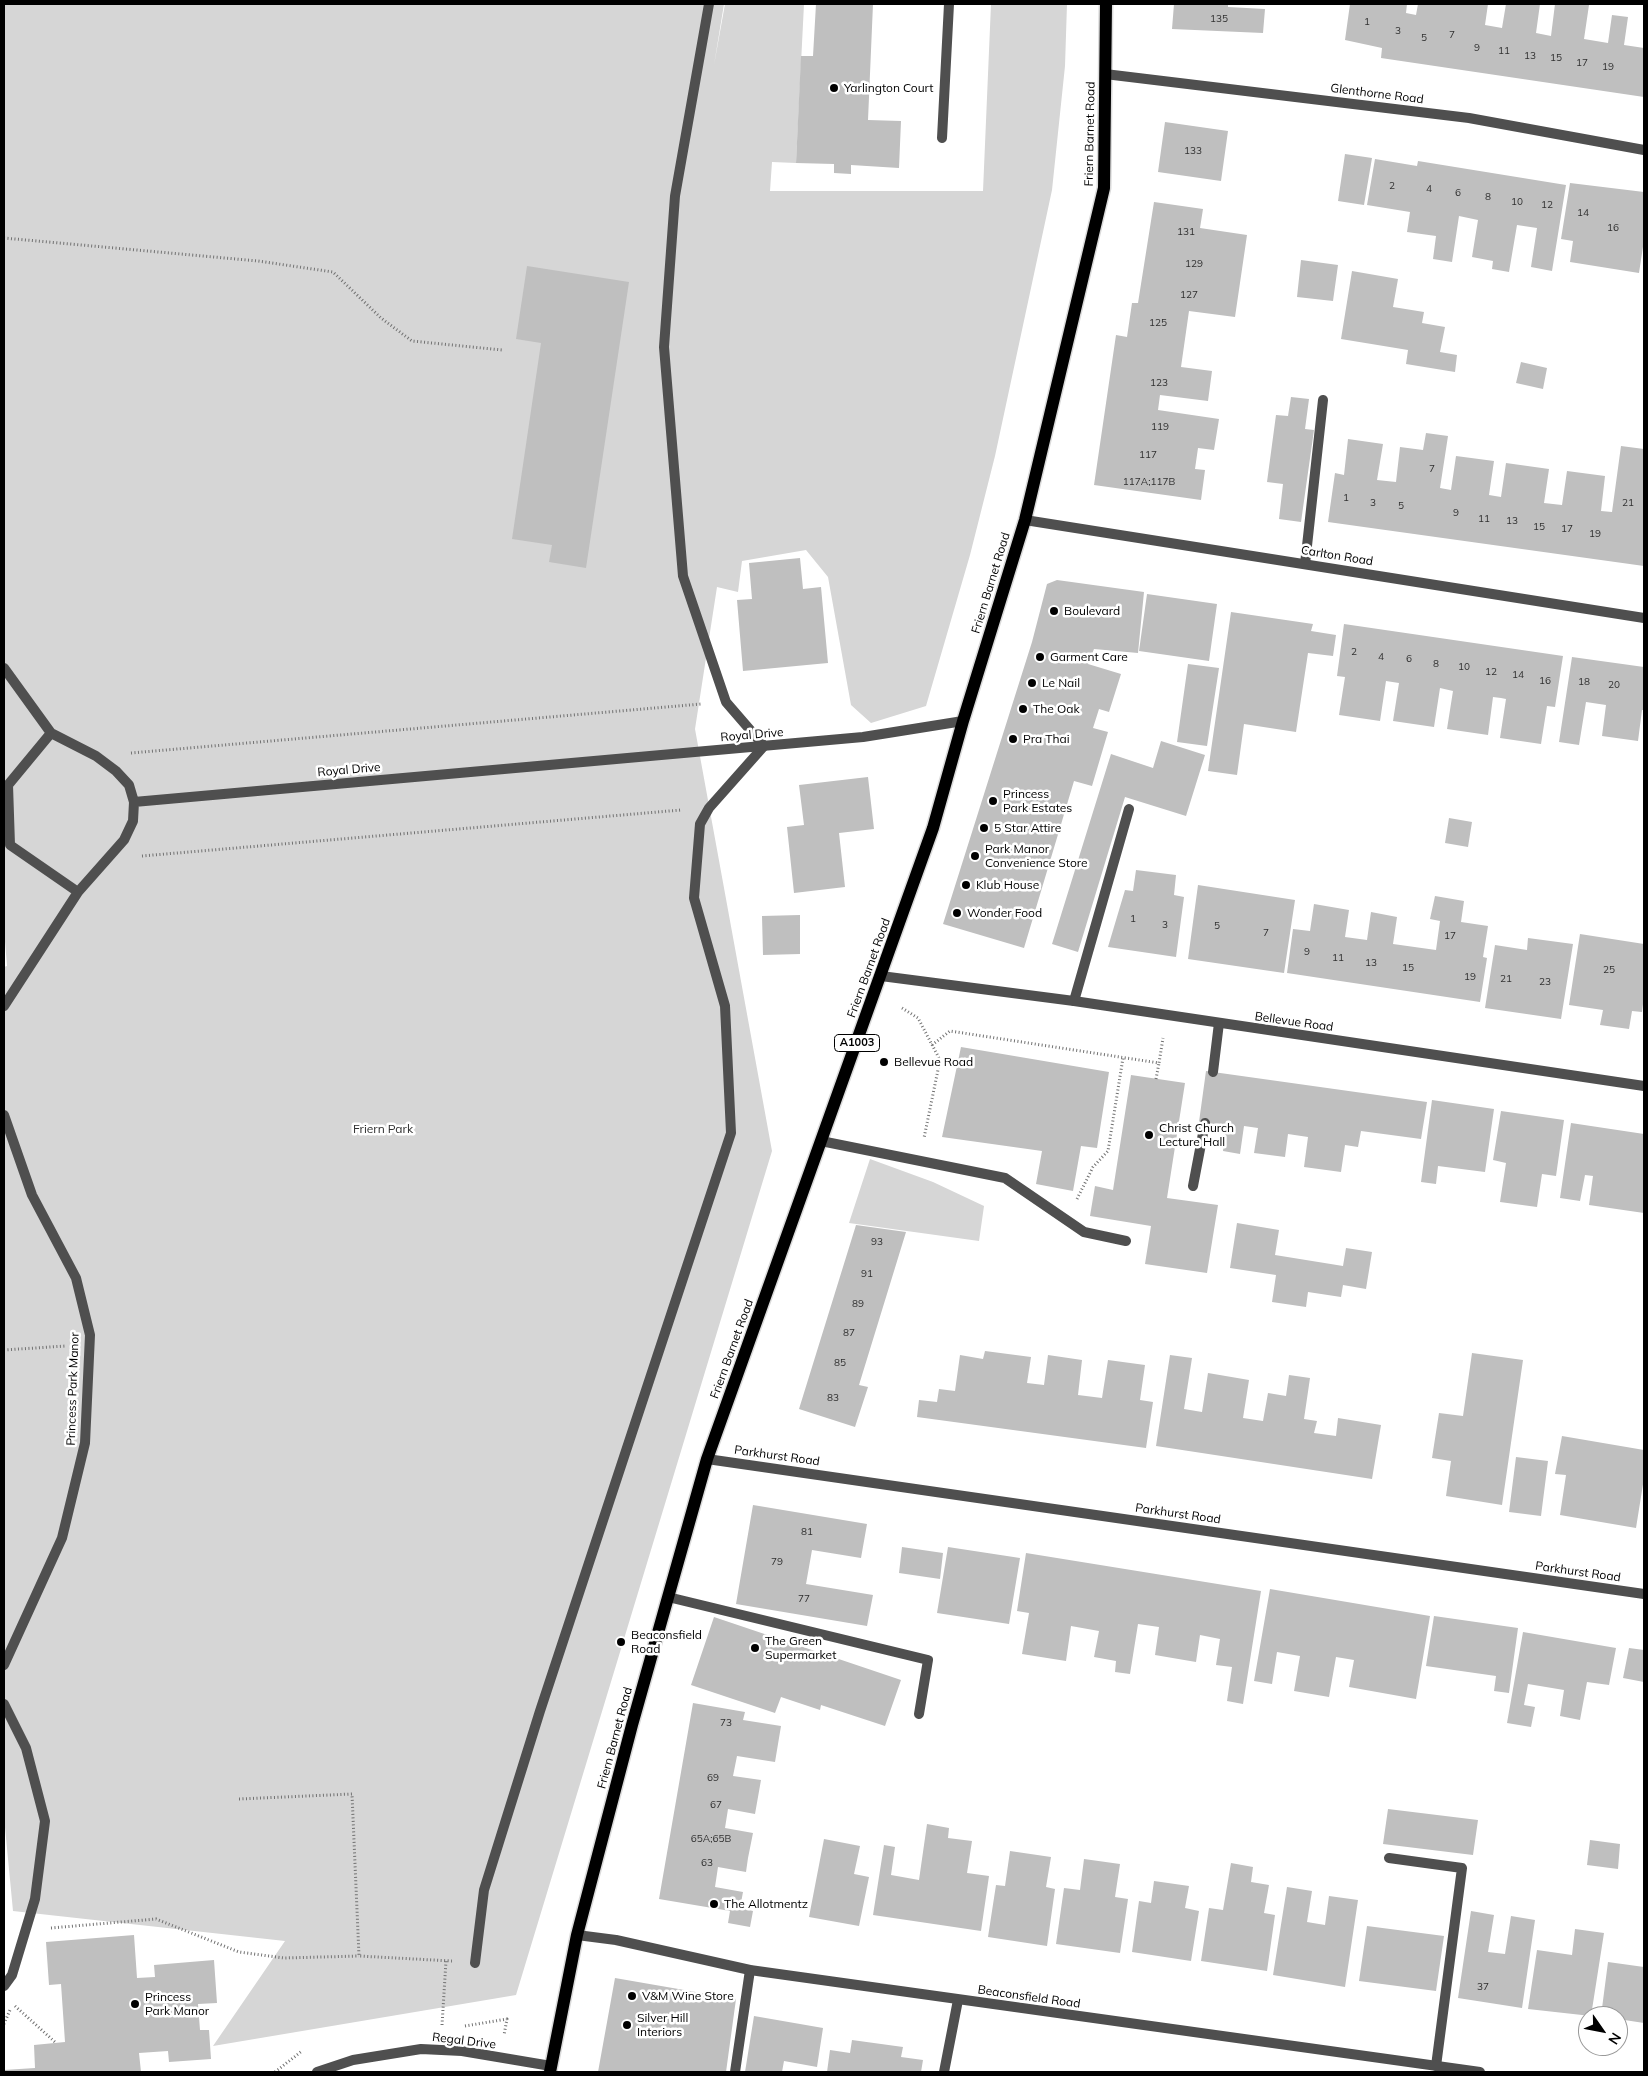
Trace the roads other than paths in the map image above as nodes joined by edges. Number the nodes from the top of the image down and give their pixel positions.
1 (709, 4) edge
2 (949, 4) edge
3 (1106, 4) edge
4 (1105, 74) junction
5 (942, 138) dead end
6 (1644, 150) edge
7 (1323, 400) dead end
8 (1025, 520) junction
9 (1305, 564) junction
10 (1644, 618) edge
11 (4, 668) edge
12 (963, 721) junction
13 (51, 733) junction
14 (764, 746) junction
15 (134, 802) junction
16 (1130, 809) dead end
17 (78, 892) junction
18 (881, 976) junction
19 (1074, 1001) junction
20 (4, 1006) edge
21 (1218, 1023) junction
22 (1213, 1072) dead end
23 (1644, 1086) edge
24 (4, 1115) edge
25 (1205, 1123) dead end
26 (822, 1141) junction
27 (1193, 1186) dead end
28 (1126, 1242) dead end
29 (707, 1459) junction
30 (1644, 1594) edge
31 (668, 1597) junction
32 (4, 1665) edge
33 (4, 1704) edge
34 (919, 1714) dead end
35 (1390, 1858) dead end
36 (577, 1935) junction
37 (475, 1963) road end
38 (750, 1970) junction
39 (4, 1986) edge
40 (958, 2000) junction
41 (1436, 2066) junction
42 (551, 2069) edge
43 (317, 2072) edge
44 (735, 2072) edge
45 (944, 2072) edge
46 (1480, 2072) edge

1 - 14 street
2 - 5 street
3 - 4 main road, Friern Barnet Road / A1003
4 - 6 street, Glenthorne Road
4 - 8 main road, Friern Barnet Road / A1003
7 - 9 street
8 - 9 street, Carlton Road
8 - 12 main road, Friern Barnet Road / A1003
9 - 10 street, Carlton Road
11 - 13 street
12 - 14 street, Royal Drive
12 - 18 main road, Friern Barnet Road / A1003
13 - 15 street
13 - 17 street
14 - 15 street, Royal Drive
14 - 37 street
15 - 17 street
16 - 19 street
17 - 20 street
18 - 19 street, Bellevue Road
18 - 26 main road, Friern Barnet Road / A1003
19 - 21 street, Bellevue Road
21 - 22 street
21 - 23 street, Bellevue Road
24 - 32 street, Princess Park Manor
25 - 27 street
26 - 28 street
26 - 29 main road, Friern Barnet Road / A1003
29 - 30 street, Parkhurst Road
29 - 31 main road, Friern Barnet Road / A1003
31 - 34 street
31 - 36 main road, Friern Barnet Road / A1003
33 - 39 street
35 - 41 street
36 - 38 street, Beaconsfield Road
36 - 42 main road, Friern Barnet Road / A1003
38 - 40 street, Beaconsfield Road
38 - 44 street
40 - 41 street, Beaconsfield Road
40 - 45 street
41 - 46 street, Beaconsfield Road
42 - 43 street, Regal Drive

